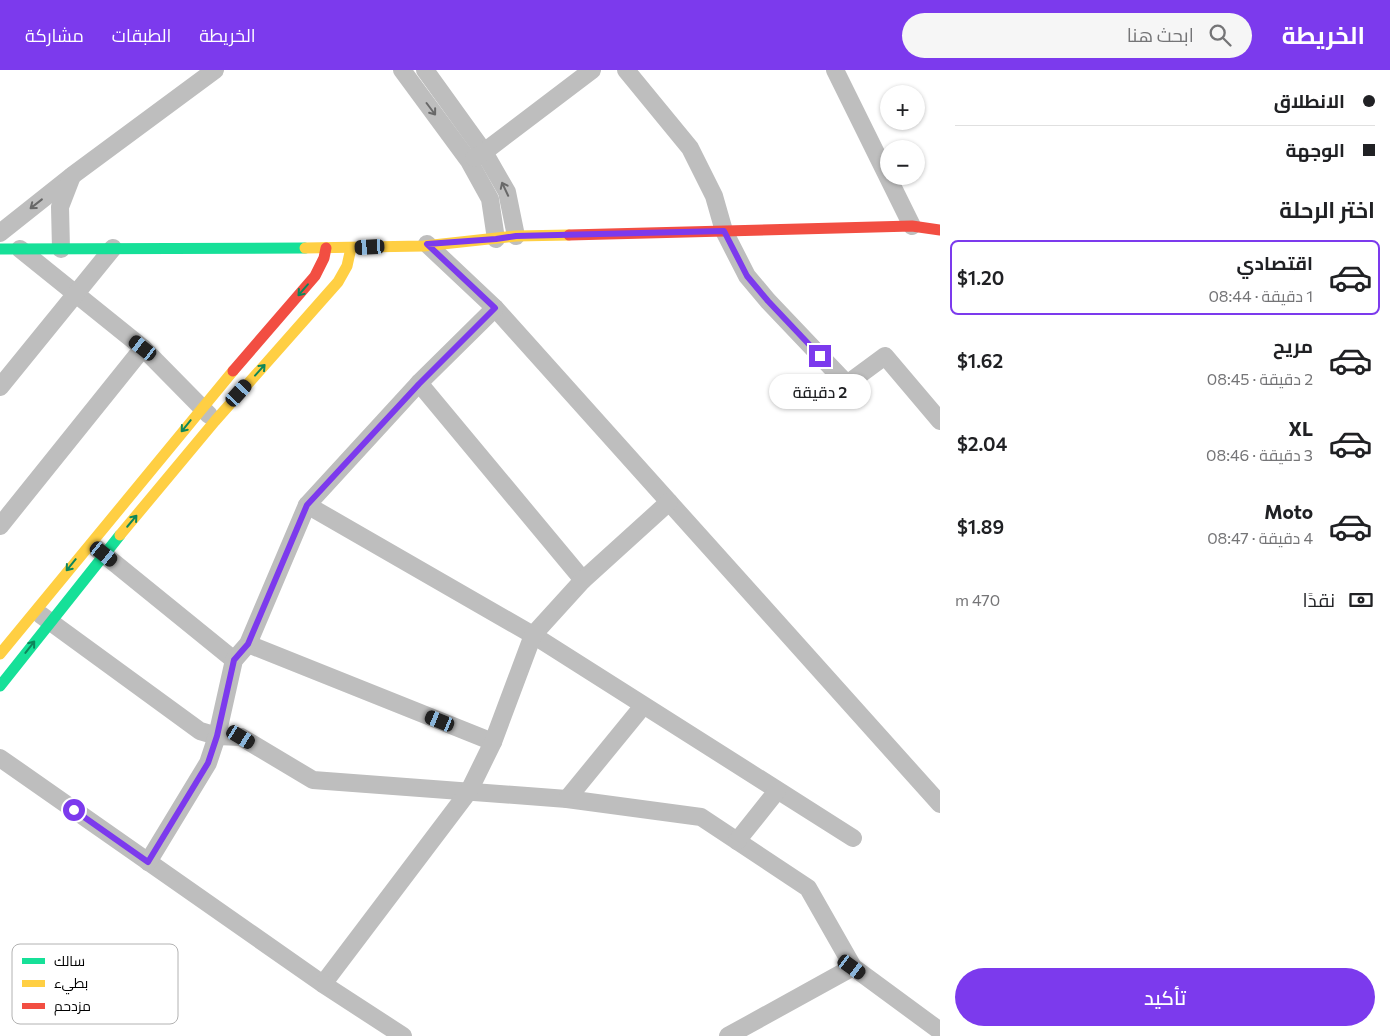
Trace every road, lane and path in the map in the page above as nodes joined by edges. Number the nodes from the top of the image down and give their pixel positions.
1 (215, 70) edge
2 (402, 70) edge
3 (425, 70) edge
4 (592, 70) edge
5 (626, 70) edge
6 (834, 70) edge
7 (477, 157) junction
8 (73, 175) junction
9 (940, 219) edge
10 (912, 226) junction
11 (940, 230) edge
12 (724, 231) junction
13 (0, 233) edge
14 (516, 236) junction
15 (496, 239) junction
16 (427, 244) junction
17 (113, 248) junction
18 (326, 248) junction
19 (350, 248) junction
20 (0, 249) edge
21 (20, 249) junction
22 (60, 249) junction
23 (75, 294) junction
24 (495, 308) junction
25 (143, 348) junction
26 (419, 384) junction
27 (0, 387) edge
28 (202, 407) junction
29 (214, 421) junction
30 (940, 421) edge
31 (669, 502) junction
32 (307, 505) junction
33 (0, 526) edge
34 (90, 543) junction
35 (104, 554) junction
36 (582, 580) junction
37 (34, 611) junction
38 (50, 622) junction
39 (533, 634) junction
40 (248, 644) junction
41 (0, 654) edge
42 (234, 660) junction
43 (0, 686) edge
44 (643, 706) junction
45 (217, 736) junction
46 (493, 742) junction
47 (0, 758) edge
48 (469, 791) junction
49 (777, 791) junction
50 (567, 799) junction
51 (940, 804) edge
52 (852, 838) dead end
53 (737, 841) junction
54 (148, 862) junction
55 (852, 967) junction
56 (323, 984) junction
57 (940, 1031) edge
58 (403, 1036) edge
59 (728, 1036) edge

1 - 8 street
2 -> 7 street
3 - 7 street
4 - 7 street
5 - 12 street
6 - 10 street
14 -> 7 street
7 - 15 street
8 -> 13 street
8 - 22 street
9 - 10 street
10 - 11 street
10 - 12 street
12 - 14 street
12 - 30 street
14 - 15 street
15 - 16 street
16 - 19 street
16 - 24 street
17 - 18 street
17 - 22 street
17 - 23 street
18 - 19 street
18 -> 28 street
29 -> 19 street
20 - 21 street
21 - 22 street
21 - 23 street
23 - 25 street
23 - 27 street
24 - 26 street
24 - 31 street
25 - 28 street
25 - 33 street
26 - 32 street
26 - 36 street
28 - 29 street
28 -> 34 street
35 -> 29 street
31 - 36 street
31 - 51 street
32 - 39 street
32 - 40 street
34 - 35 street
34 -> 37 street
35 - 38 street
35 - 42 street
36 - 39 street
37 - 38 street
37 - 41 street
43 -> 38 street
38 - 45 street
39 - 44 street
39 - 46 street
40 - 42 street
40 - 46 street
42 - 45 street
44 - 49 street
44 - 50 street
45 - 48 street
45 - 54 street
46 - 48 street
47 - 54 street
48 - 50 street
48 - 56 street
49 - 52 street
49 - 53 street
50 - 53 street
53 - 55 street
54 - 56 street
55 - 57 street
55 - 59 street
56 - 58 street

